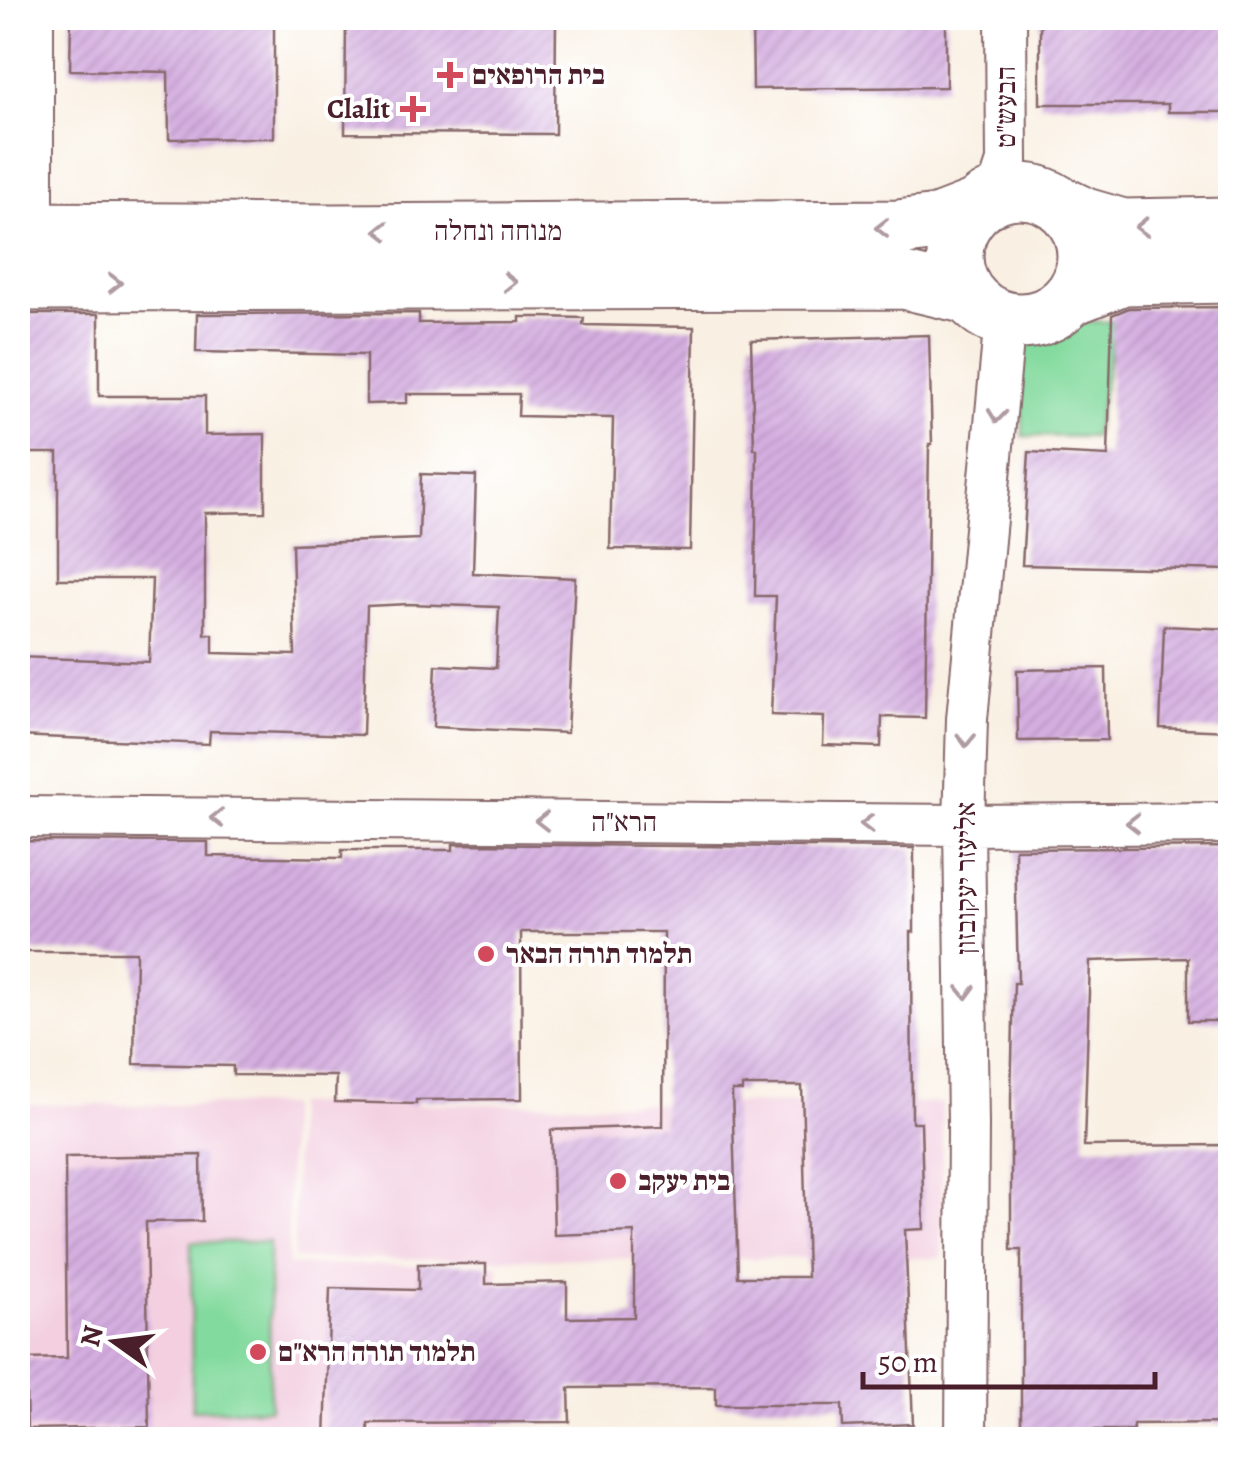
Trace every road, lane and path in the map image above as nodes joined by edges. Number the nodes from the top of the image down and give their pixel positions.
1 (33, 18) edge
2 (1006, 18) edge
3 (986, 201) junction
4 (1058, 203) junction
5 (1230, 225) edge
6 (25, 230) edge
7 (1230, 276) edge
8 (18, 284) edge
9 (1070, 298) junction
10 (987, 307) junction
11 (18, 817) edge
12 (1230, 823) edge
13 (964, 825) junction
14 (966, 1440) edge

1 - 6 street
2 - 3 street, הבעש"ט
3 - 4 street
3 -> 6 street, מנוחה ונחלה
3 - 10 street
5 -> 4 street
4 - 9 street
7 - 9 street
8 -> 10 street, מנוחה ונחלה
9 - 10 street
10 -> 13 street, אליעזר יעקובזון
13 -> 11 street, הרא"ה
12 -> 13 street, הרא"ה
13 -> 14 street, אליעזר יעקובזון

